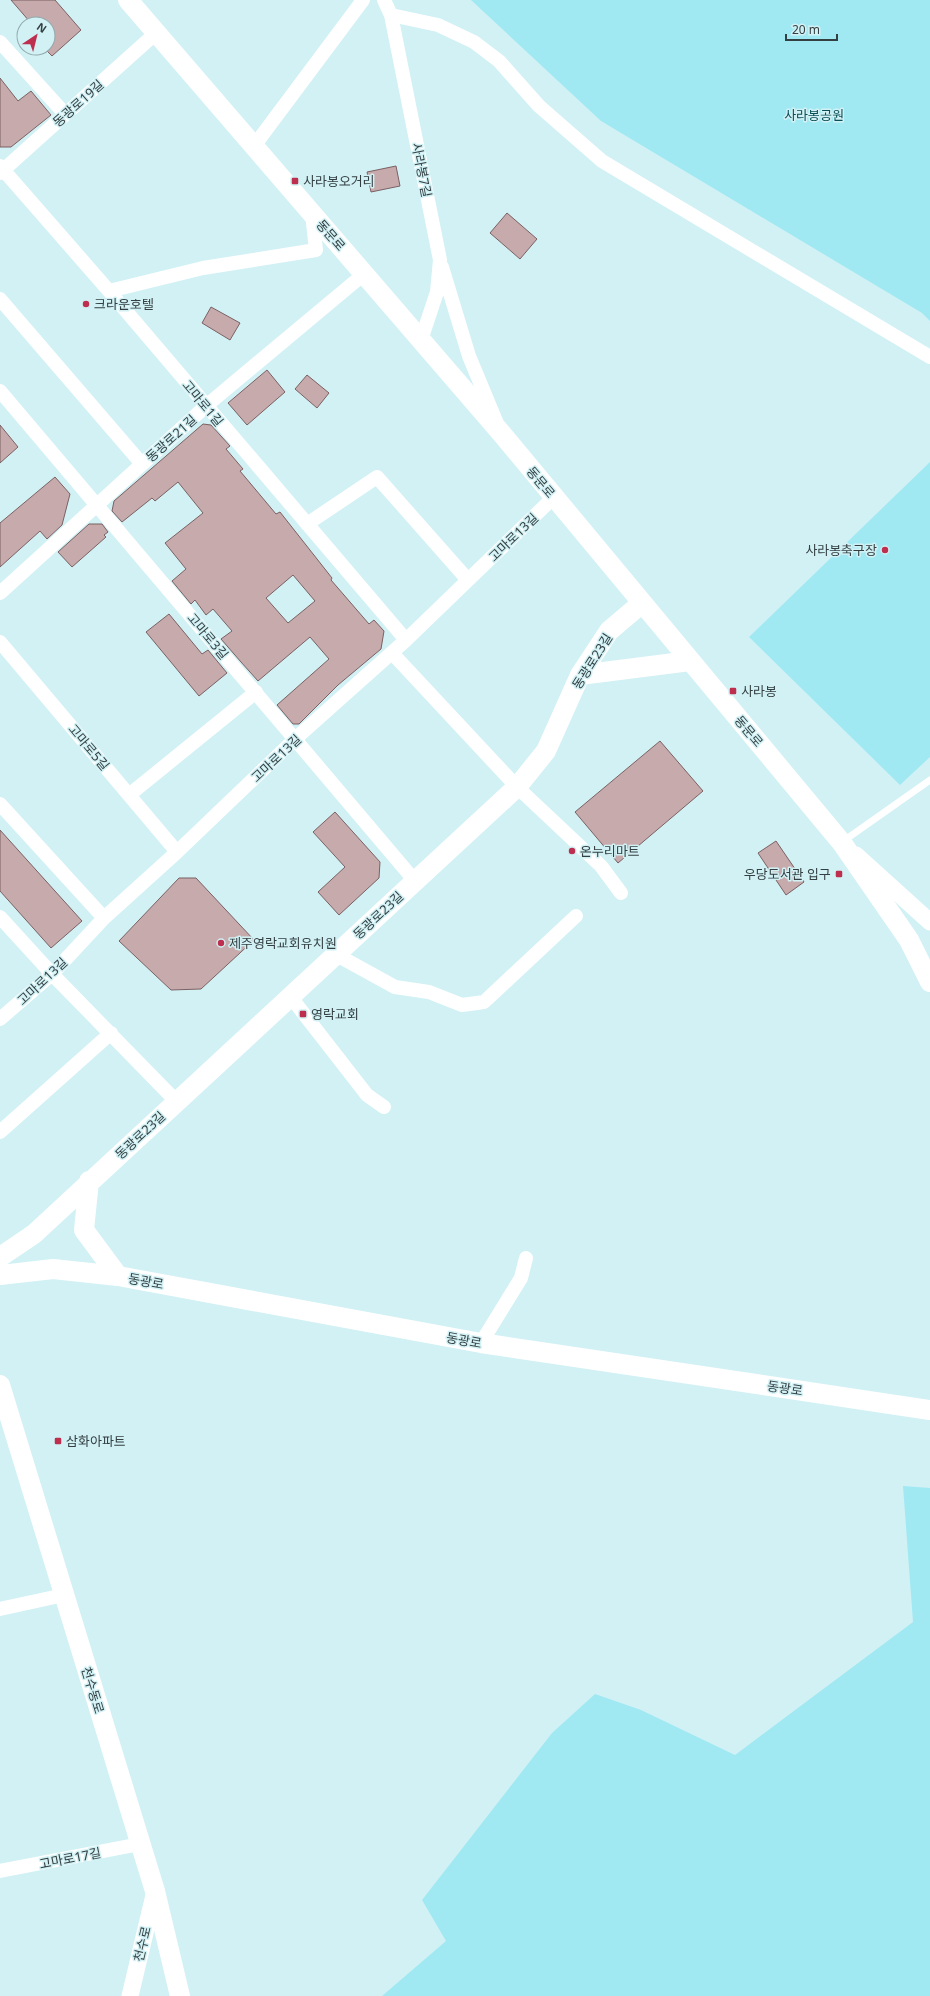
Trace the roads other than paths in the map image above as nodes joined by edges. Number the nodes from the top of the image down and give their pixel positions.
1 (128, 0) edge
2 (363, 0) edge
3 (384, 0) edge
4 (391, 15) junction
5 (156, 32) junction
6 (0, 42) edge
7 (65, 114) junction
8 (254, 146) junction
9 (1, 170) edge
10 (312, 213) junction
11 (440, 260) junction
12 (364, 274) junction
13 (109, 291) junction
14 (0, 299) edge
15 (421, 340) junction
16 (930, 358) edge
17 (0, 391) edge
18 (206, 406) junction
19 (502, 434) junction
20 (142, 464) junction
21 (554, 497) junction
22 (97, 505) junction
23 (307, 524) junction
24 (468, 580) junction
25 (0, 593) edge
26 (642, 603) junction
27 (406, 640) junction
28 (0, 642) edge
29 (392, 653) junction
30 (690, 662) junction
31 (580, 675) junction
32 (256, 692) junction
33 (295, 739) junction
34 (930, 780) edge
35 (517, 787) junction
36 (130, 795) junction
37 (0, 804) edge
38 (842, 842) junction
39 (177, 852) junction
40 (415, 881) junction
41 (621, 893) dead end
42 (576, 916) dead end
43 (0, 917) edge
44 (104, 918) junction
45 (930, 922) edge
46 (335, 954) junction
47 (52, 974) junction
48 (930, 982) edge
49 (290, 996) junction
50 (0, 1020) edge
51 (111, 1033) junction
52 (176, 1101) junction
53 (384, 1106) dead end
54 (0, 1132) edge
55 (89, 1181) junction
56 (0, 1257) edge
57 (526, 1258) dead end
58 (0, 1275) edge
59 (118, 1276) junction
60 (481, 1343) junction
61 (0, 1385) edge
62 (930, 1410) edge
63 (64, 1595) junction
64 (0, 1608) edge
65 (140, 1844) junction
66 (0, 1872) edge
67 (155, 1891) junction
68 (130, 1996) edge
69 (180, 1996) edge

1 - 5 main road, 동문로
2 - 8 street
3 - 4 street, 사라봉7길
4 - 11 street, 사라봉7길
4 - 16 street
5 - 7 street, 동광로19길
5 - 8 main road, 동문로
6 - 7 street
7 - 9 street, 동광로19길
8 - 10 main road, 동문로
9 - 13 street, 고마로1길
10 - 12 main road, 동문로
10 - 13 street
11 - 15 street, 사라봉7길
11 - 19 street
12 - 15 main road, 동문로
12 - 18 street, 동광로21길
13 - 18 street, 고마로1길
14 - 20 street
15 - 19 main road, 동문로
17 - 22 street, 고마로3길
18 - 20 street, 동광로21길
18 - 23 street, 고마로1길
19 - 21 main road, 동문로
20 - 22 street, 동광로21길
21 - 24 street, 고마로13길
21 - 26 main road, 동문로
22 - 25 street, 동광로21길
22 - 32 street, 고마로3길
23 - 24 street
23 - 27 street, 고마로1길
24 - 27 street, 고마로13길
26 - 30 main road, 동문로
26 - 31 main road, 동광로23길
27 - 29 street, 고마로13길
28 - 36 street, 고마로5길
29 - 33 street, 고마로13길
29 - 35 street
30 - 31 main road
30 - 38 main road, 동문로
31 - 35 main road, 동광로23길
32 - 33 street, 고마로3길
32 - 36 street
33 - 39 street, 고마로13길
33 - 40 street, 고마로3길
34 - 38 lane
35 - 40 main road, 동광로23길
35 - 41 street
36 - 39 street, 고마로5길
37 - 44 street
38 - 45 street
38 - 48 main road, 동문로
39 - 44 street, 고마로13길
40 - 46 main road, 동광로23길
42 - 46 street
43 - 47 street
44 - 47 street, 고마로13길
46 - 49 main road, 동광로23길
47 - 50 street, 고마로13길
47 - 51 street
49 - 52 main road, 동광로23길
49 - 53 street
51 - 52 street
51 - 54 street
52 - 55 main road, 동광로23길
55 - 56 main road, 동광로23길
55 - 59 main road
57 - 60 street
58 - 59 main road, 동광로
59 - 60 main road, 동광로
60 - 62 main road, 동광로
61 - 63 main road, 천수동로
63 - 64 street
63 - 65 main road, 천수동로
65 - 66 street, 고마로17길
65 - 67 main road, 천수동로
67 - 68 street, 천수로
67 - 69 main road, 천수동로

